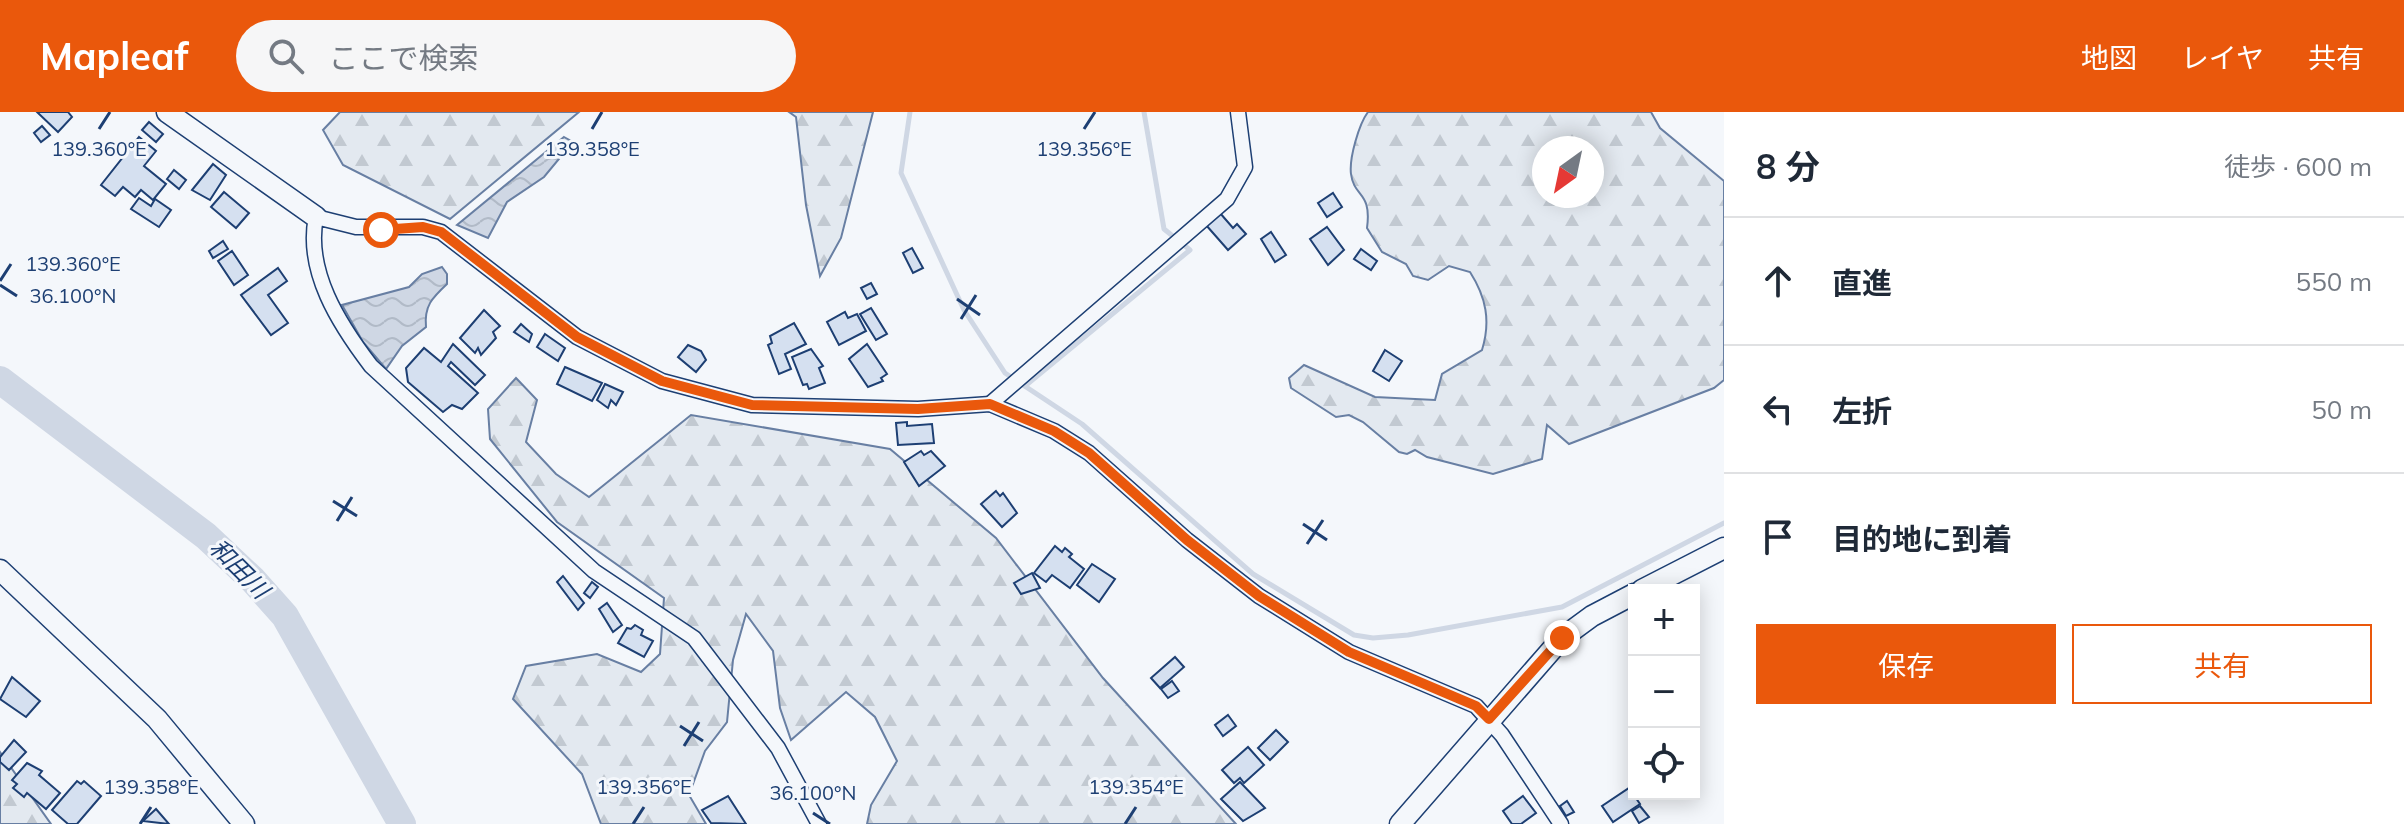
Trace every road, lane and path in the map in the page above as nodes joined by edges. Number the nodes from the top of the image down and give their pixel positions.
1 (167, 112) edge
2 (1238, 112) edge
3 (316, 217) junction
4 (990, 404) junction
5 (1724, 548) edge
6 (1, 573) edge
7 (1654, 584) edge
8 (1628, 597) edge
9 (1489, 719) junction
10 (244, 824) edge
11 (819, 824) edge
12 (1400, 824) edge
13 (1561, 824) edge

1 - 3 street
2 - 4 street
3 - 4 street
3 - 11 street
4 - 9 street
5 - 7 street
6 - 10 street
8 - 9 street
9 - 12 street
9 - 13 street

